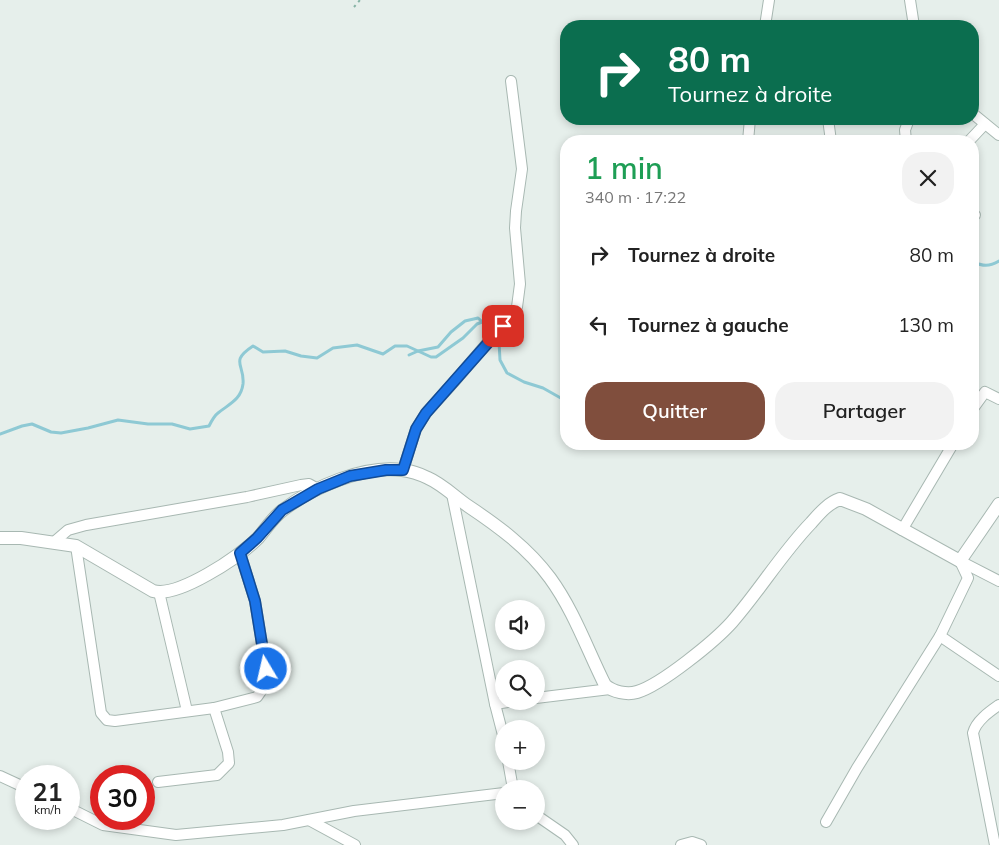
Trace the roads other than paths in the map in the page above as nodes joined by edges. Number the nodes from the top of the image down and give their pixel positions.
1 (769, 0) edge
2 (910, 0) edge
3 (766, 20) edge
4 (913, 20) edge
5 (511, 81) dead end
6 (979, 119) edge
7 (985, 124) junction
8 (974, 135) edge
9 (999, 135) edge
10 (999, 399) edge
11 (979, 400) edge
12 (949, 450) edge
13 (403, 470) junction
14 (318, 489) junction
15 (452, 494) junction
16 (999, 504) edge
17 (902, 530) junction
18 (0, 538) edge
19 (54, 542) junction
20 (76, 546) junction
21 (240, 553) junction
22 (960, 561) junction
23 (999, 581) edge
24 (160, 592) junction
25 (940, 636) junction
26 (999, 676) edge
27 (610, 689) junction
28 (545, 697) edge
29 (495, 704) edge
30 (999, 705) edge
31 (214, 708) junction
32 (187, 711) junction
33 (0, 776) edge
34 (158, 782) dead end
35 (15, 783) edge
36 (495, 794) edge
37 (80, 814) edge
38 (309, 820) junction
39 (545, 821) edge
40 (826, 822) dead end
41 (355, 845) edge
42 (573, 845) edge
43 (681, 845) edge
44 (701, 845) edge
45 (995, 845) edge

1 - 3 street
2 - 4 street
5 - 13 street
6 - 7 street
7 - 8 street
7 - 9 street
10 - 11 street
12 - 17 street
13 - 14 street
13 - 15 street
14 - 19 street
14 - 21 street
15 - 27 street
15 - 29 street
16 - 22 street
17 - 22 street
17 - 27 street
18 - 19 street
19 - 20 street
20 - 24 street
20 - 32 street
21 - 24 street
21 - 31 street
22 - 23 street
22 - 25 street
24 - 32 street
25 - 26 street
25 - 40 street
27 - 28 street
30 - 45 street
31 - 32 street
31 - 34 street
33 - 35 street
36 - 38 street
37 - 38 street
38 - 41 street
39 - 42 street
43 - 44 street

